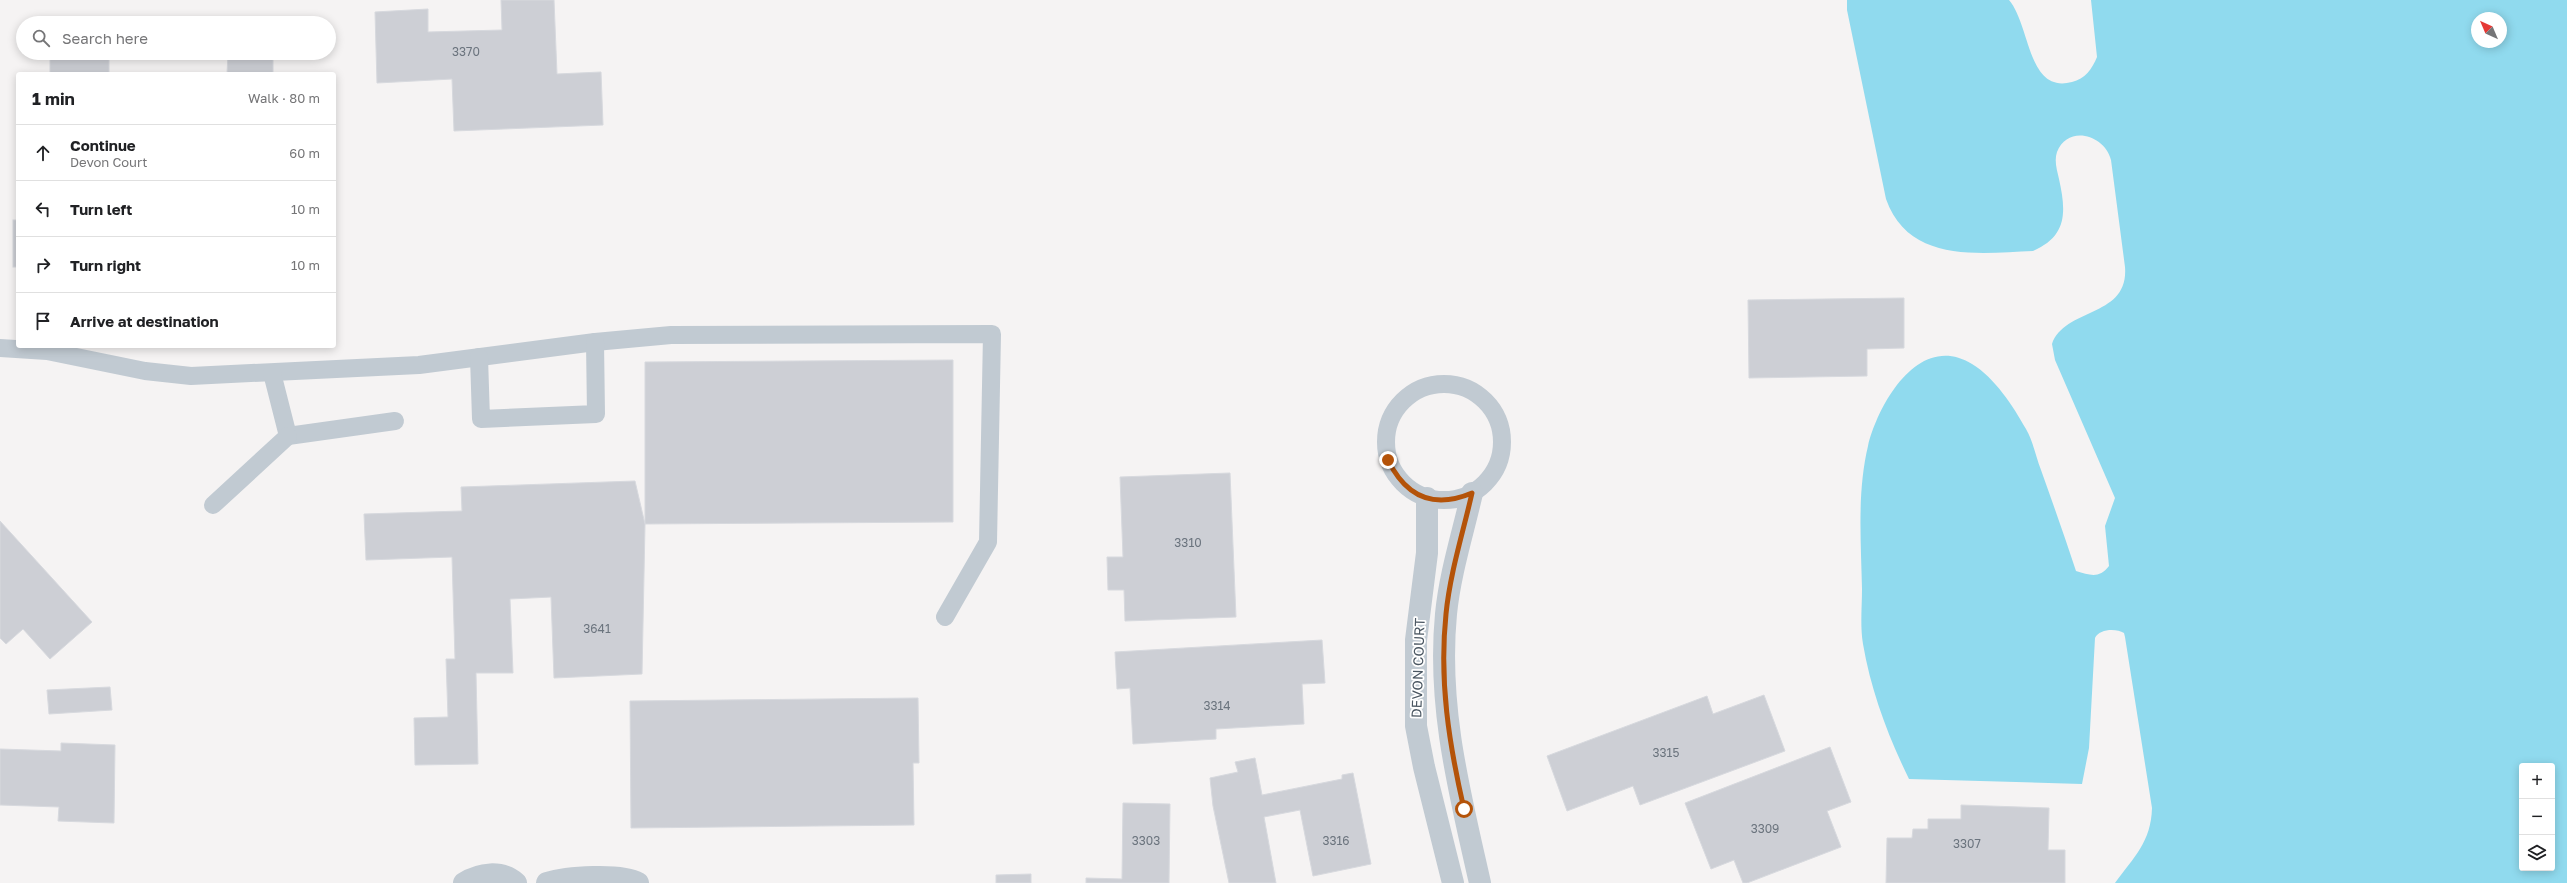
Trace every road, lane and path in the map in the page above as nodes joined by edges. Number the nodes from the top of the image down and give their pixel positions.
1 (595, 342) junction
2 (0, 348) edge
3 (479, 357) junction
4 (272, 372) junction
5 (395, 421) dead end
6 (288, 436) junction
7 (1472, 493) junction
8 (1426, 498) junction
9 (213, 505) dead end
10 (945, 617) dead end
11 (464, 883) edge
12 (516, 883) edge
13 (547, 883) edge
14 (638, 883) edge
15 (1453, 883) edge
16 (1480, 883) edge

1 - 3 lane
1 - 3 lane
1 - 10 lane
2 - 4 lane
3 - 4 lane
4 - 6 lane
5 - 6 lane
6 - 9 lane
7 - 8 lane
7 - 8 lane
7 - 16 street, DEVON COURT
8 - 15 street, DEVON COURT
11 - 12 street
13 - 14 street

